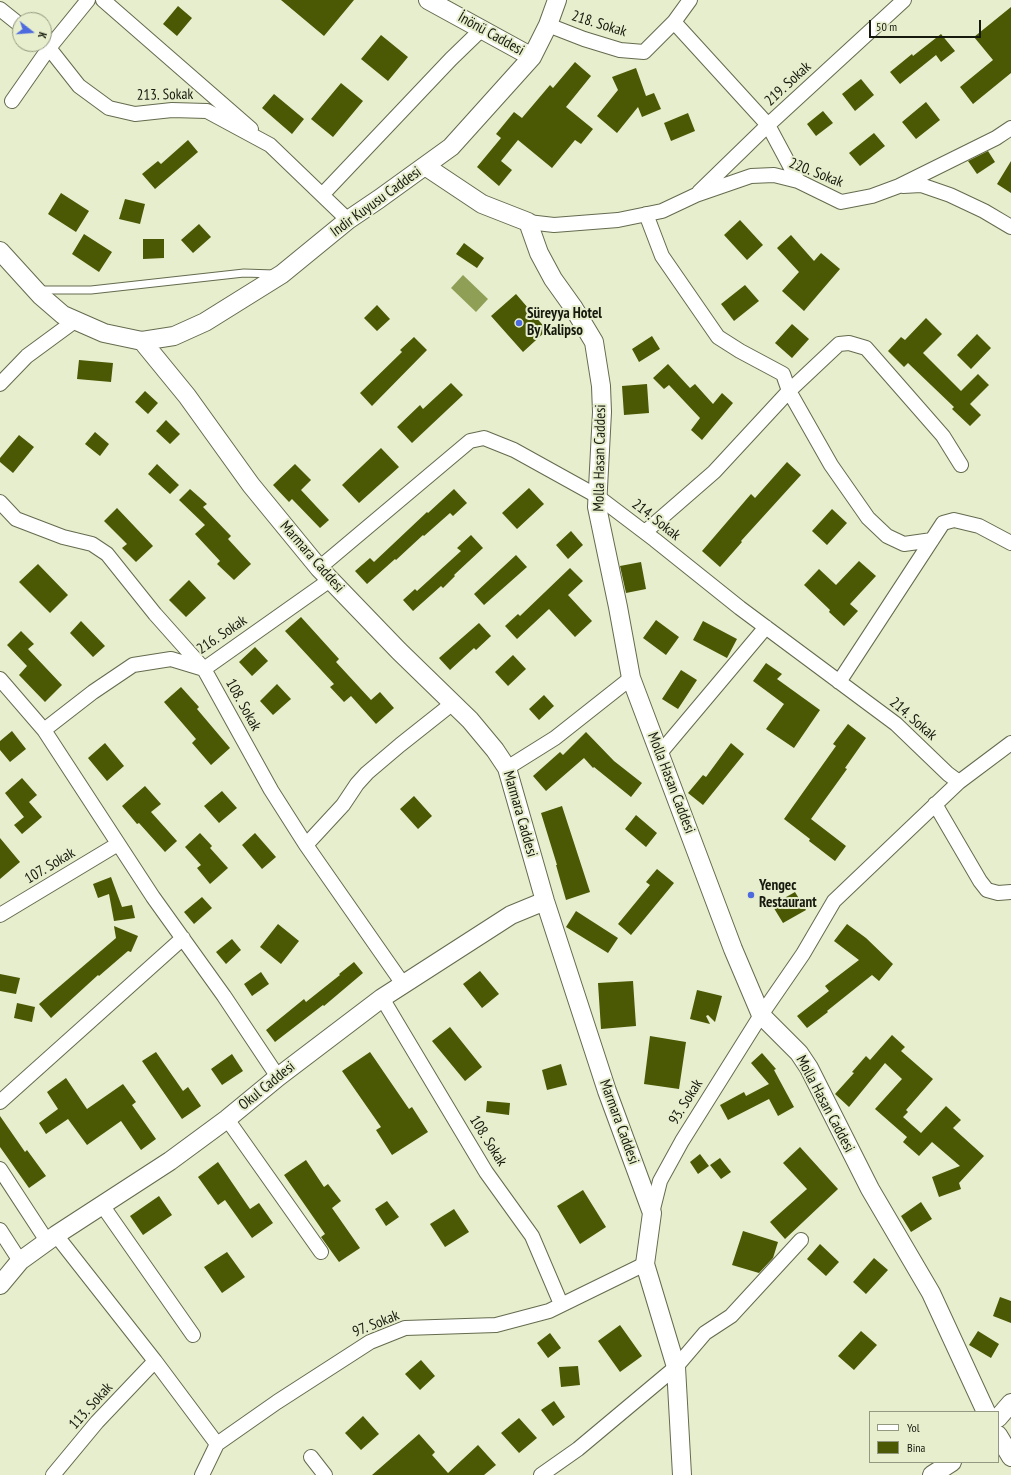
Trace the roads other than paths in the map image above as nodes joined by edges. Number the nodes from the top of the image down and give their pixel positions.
1 (88, 0) edge
2 (103, 0) edge
3 (428, 0) edge
4 (557, 0) edge
5 (690, 0) edge
6 (904, 0) edge
7 (0, 9) edge
8 (12, 19) edge
9 (674, 22) junction
10 (548, 25) junction
11 (482, 29) junction
12 (52, 39) edge
13 (42, 52) edge
14 (51, 52) edge
15 (532, 57) junction
16 (12, 101) dead end
17 (768, 125) junction
18 (1011, 128) edge
19 (270, 144) junction
20 (425, 166) junction
21 (798, 181) junction
22 (899, 186) junction
23 (322, 195) junction
24 (696, 195) junction
25 (646, 214) junction
26 (348, 220) junction
27 (528, 222) junction
28 (1011, 227) edge
29 (0, 252) edge
30 (282, 274) junction
31 (36, 290) junction
32 (76, 320) junction
33 (142, 342) junction
34 (0, 384) edge
35 (789, 391) junction
36 (961, 465) dead end
37 (597, 496) junction
38 (0, 502) edge
39 (645, 532) junction
40 (932, 540) junction
41 (1011, 543) edge
42 (325, 574) junction
43 (766, 627) junction
44 (204, 669) junction
45 (631, 678) junction
46 (0, 679) edge
47 (839, 682) junction
48 (453, 703) junction
49 (44, 730) junction
50 (1011, 743) edge
51 (660, 753) junction
52 (507, 768) junction
53 (959, 782) junction
54 (936, 804) junction
55 (118, 844) junction
56 (306, 845) junction
57 (1011, 892) edge
58 (545, 901) junction
59 (0, 915) edge
60 (183, 938) junction
61 (403, 984) junction
62 (382, 998) junction
63 (761, 1015) junction
64 (278, 1077) junction
65 (0, 1102) edge
66 (227, 1118) junction
67 (0, 1169) edge
68 (102, 1205) junction
69 (652, 1213) junction
70 (0, 1230) edge
71 (52, 1238) junction
72 (801, 1240) dead end
73 (322, 1252) dead end
74 (20, 1261) junction
75 (645, 1264) junction
76 (0, 1285) edge
77 (561, 1304) junction
78 (193, 1335) dead end
79 (155, 1361) junction
80 (676, 1367) junction
81 (1011, 1403) edge
82 (986, 1411) edge
83 (999, 1417) edge
84 (999, 1437) edge
85 (217, 1444) junction
86 (311, 1457) dead end
87 (1011, 1457) edge
88 (950, 1463) edge
89 (53, 1475) edge
90 (202, 1475) edge
91 (325, 1475) edge
92 (541, 1475) edge
93 (682, 1475) edge
94 (932, 1475) edge

1 - 12 street
2 - 19 street
3 - 11 street, İnönü Caddesi
4 - 10 street, Indir Kuyusu Caddesi
5 - 9 street, 218. Sokak
6 - 17 street, 219. Sokak
7 - 8 street
9 - 10 street, 218. Sokak
9 - 17 street
10 - 15 street, Indir Kuyusu Caddesi
11 - 15 street, İnönü Caddesi
11 - 23 street
13 - 16 street
14 - 19 street, 213. Sokak
15 - 20 street, Indir Kuyusu Caddesi
17 - 21 street
17 - 24 street, 219. Sokak
18 - 22 street, 220. Sokak
19 - 23 street, 213. Sokak
20 - 26 street, Indir Kuyusu Caddesi
20 - 27 street
21 - 22 street, 220. Sokak
21 - 24 street, 220. Sokak
22 - 28 street
23 - 26 street, 213. Sokak
24 - 25 street, 220. Sokak
25 - 27 street, 220. Sokak
25 - 35 street
26 - 30 street, Indir Kuyusu Caddesi
27 - 37 street, Molla Hasan Caddesi
29 - 31 street
30 - 31 lane
30 - 33 street, Indir Kuyusu Caddesi
31 - 32 street
32 - 33 street
32 - 34 street
33 - 42 street, Marmara Caddesi
35 - 36 street
35 - 39 street
35 - 40 street
37 - 39 street, 214. Sokak
37 - 42 street, 214. Sokak
37 - 45 street, Molla Hasan Caddesi
38 - 44 street, 108. Sokak
39 - 43 street, 214. Sokak
40 - 41 street
40 - 47 street
42 - 44 street, 216. Sokak
42 - 48 street, Marmara Caddesi
43 - 47 street, 214. Sokak
43 - 51 street
44 - 49 street, 216. Sokak
44 - 56 street, 108. Sokak
45 - 51 street, Molla Hasan Caddesi
45 - 52 street
46 - 49 street
47 - 53 street, 214. Sokak
48 - 52 street, Marmara Caddesi
48 - 56 street
49 - 55 street
50 - 53 street, 93. Sokak
51 - 63 street, Molla Hasan Caddesi
52 - 58 street, Marmara Caddesi
53 - 54 street, 93. Sokak
54 - 57 street
54 - 63 street, 93. Sokak
55 - 59 street, 107. Sokak
55 - 60 street
56 - 61 street, 108. Sokak
58 - 61 street, Okul Caddesi
58 - 69 street, Marmara Caddesi
60 - 64 street
60 - 65 street
61 - 62 street, Okul Caddesi
62 - 64 street, Okul Caddesi
62 - 77 street, 108. Sokak
63 - 69 street, 93. Sokak
63 - 82 street, Molla Hasan Caddesi
64 - 66 street, Okul Caddesi
66 - 68 street, Okul Caddesi
66 - 73 street
67 - 71 street
68 - 71 street, Okul Caddesi
68 - 78 street
69 - 75 street, Marmara Caddesi
70 - 74 street
71 - 74 street, Okul Caddesi
71 - 79 street
72 - 80 street
74 - 76 street, Okul Caddesi
75 - 77 street, 97. Sokak
75 - 80 street, Marmara Caddesi
77 - 85 street, 97. Sokak
79 - 85 street
79 - 89 street, 113. Sokak
80 - 92 street
80 - 93 street, Marmara Caddesi
81 - 83 street
84 - 87 street
85 - 90 street, 97. Sokak
86 - 91 street
88 - 94 street

